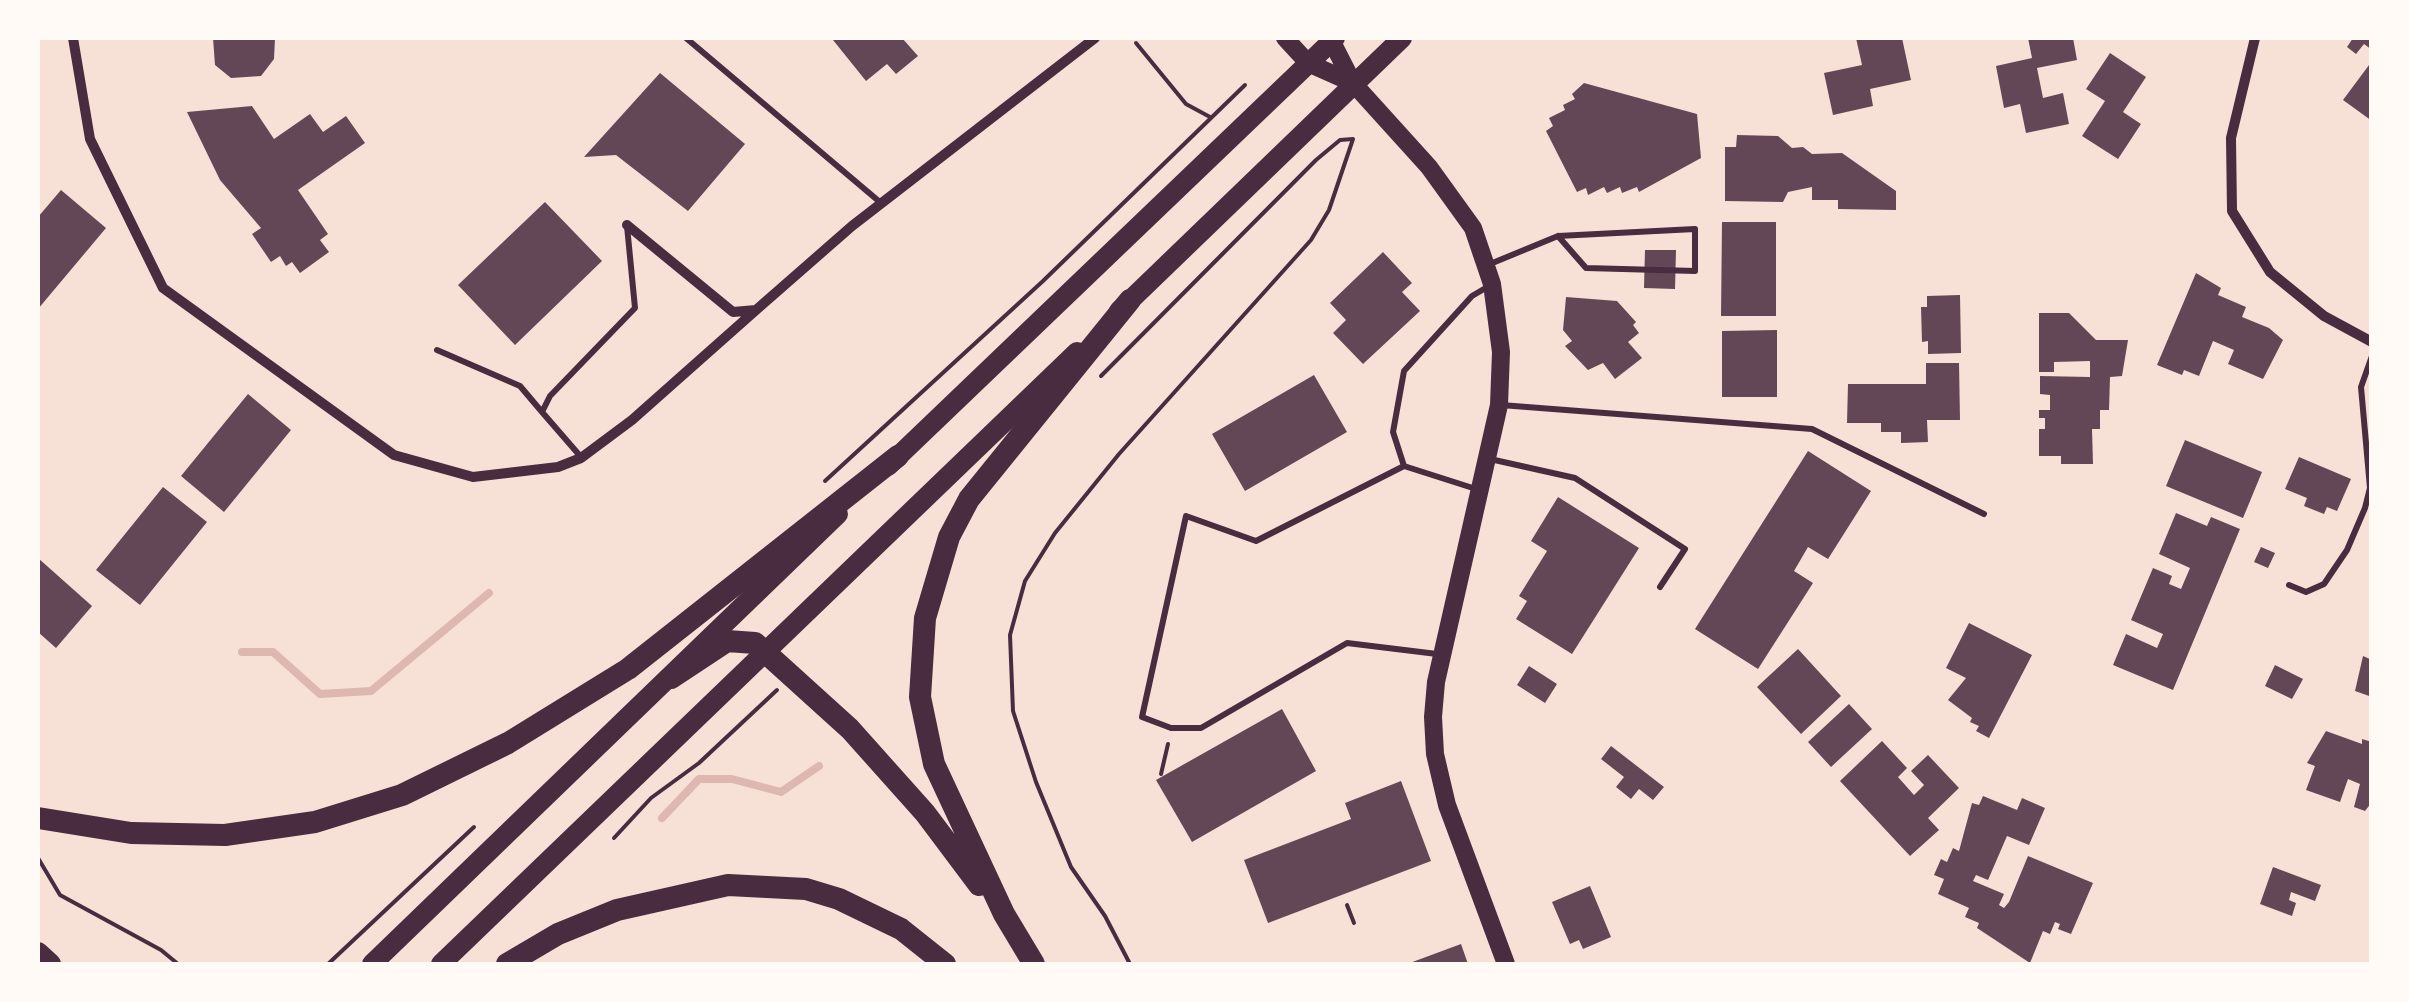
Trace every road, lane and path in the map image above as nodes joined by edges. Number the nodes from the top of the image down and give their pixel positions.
1 (73, 38) edge
2 (686, 38) edge
3 (1095, 38) edge
4 (1286, 38) edge
5 (1332, 38) edge
6 (1402, 38) edge
7 (2256, 38) edge
8 (1136, 43) dead end
9 (1308, 63) junction
10 (1354, 83) junction
11 (1245, 86) dead end
12 (1210, 118) junction
13 (882, 204) junction
14 (626, 225) joint
15 (1558, 236) junction
16 (1488, 265) junction
17 (1492, 284) junction
18 (1130, 300) junction
19 (756, 310) junction
20 (2372, 342) edge
21 (438, 350) dead end
22 (2372, 356) edge
23 (1094, 382) dead end
24 (1500, 405) junction
25 (542, 412) junction
26 (898, 456) junction
27 (581, 458) junction
28 (1489, 459) junction
29 (1404, 466) junction
30 (823, 484) dead end
31 (1482, 490) junction
32 (1984, 514) dead end
33 (2289, 585) dead end
34 (1660, 587) dead end
35 (767, 652) junction
36 (1444, 655) junction
37 (670, 678) junction
38 (784, 684) dead end
39 (1170, 738) dead end
40 (1161, 774) dead end
41 (38, 818) edge
42 (474, 828) dead end
43 (614, 838) dead end
44 (38, 858) edge
45 (1347, 905) dead end
46 (1004, 914) junction
47 (1354, 923) dead end
48 (38, 953) edge
49 (50, 964) edge
50 (178, 964) edge
51 (328, 964) edge
52 (372, 964) edge
53 (441, 964) edge
54 (507, 964) edge
55 (945, 964) edge
56 (1034, 964) edge
57 (1130, 964) edge
58 (1506, 964) edge

1 - 27 street
2 - 13 lane
3 - 13 street
4 - 9 street
5 - 9 main road
5 - 10 street
6 - 10 main road
7 - 20 street
8 - 12 path
9 - 10 street
9 - 26 main road
10 - 16 street
10 - 18 main road
11 - 12 path
12 - 30 path
13 - 19 street
14 - 19 street
14 - 25 lane
15 - 15 lane
15 - 16 lane
16 - 17 street
17 - 24 street
17 - 29 lane
18 - 35 main road
18 - 46 highway
19 - 27 street
21 - 25 lane
22 - 33 lane
23 - 57 path
24 - 28 street
24 - 32 lane
25 - 27 lane
26 - 37 main road
26 - 41 highway
28 - 31 street
28 - 34 lane
29 - 31 lane
29 - 36 lane
31 - 36 street
35 - 37 highway
35 - 46 highway
35 - 53 main road
36 - 58 street
37 - 52 main road
38 - 43 path
39 - 40 path
42 - 51 path
44 - 50 path
45 - 47 path
46 - 56 highway
48 - 49 highway
54 - 55 highway

